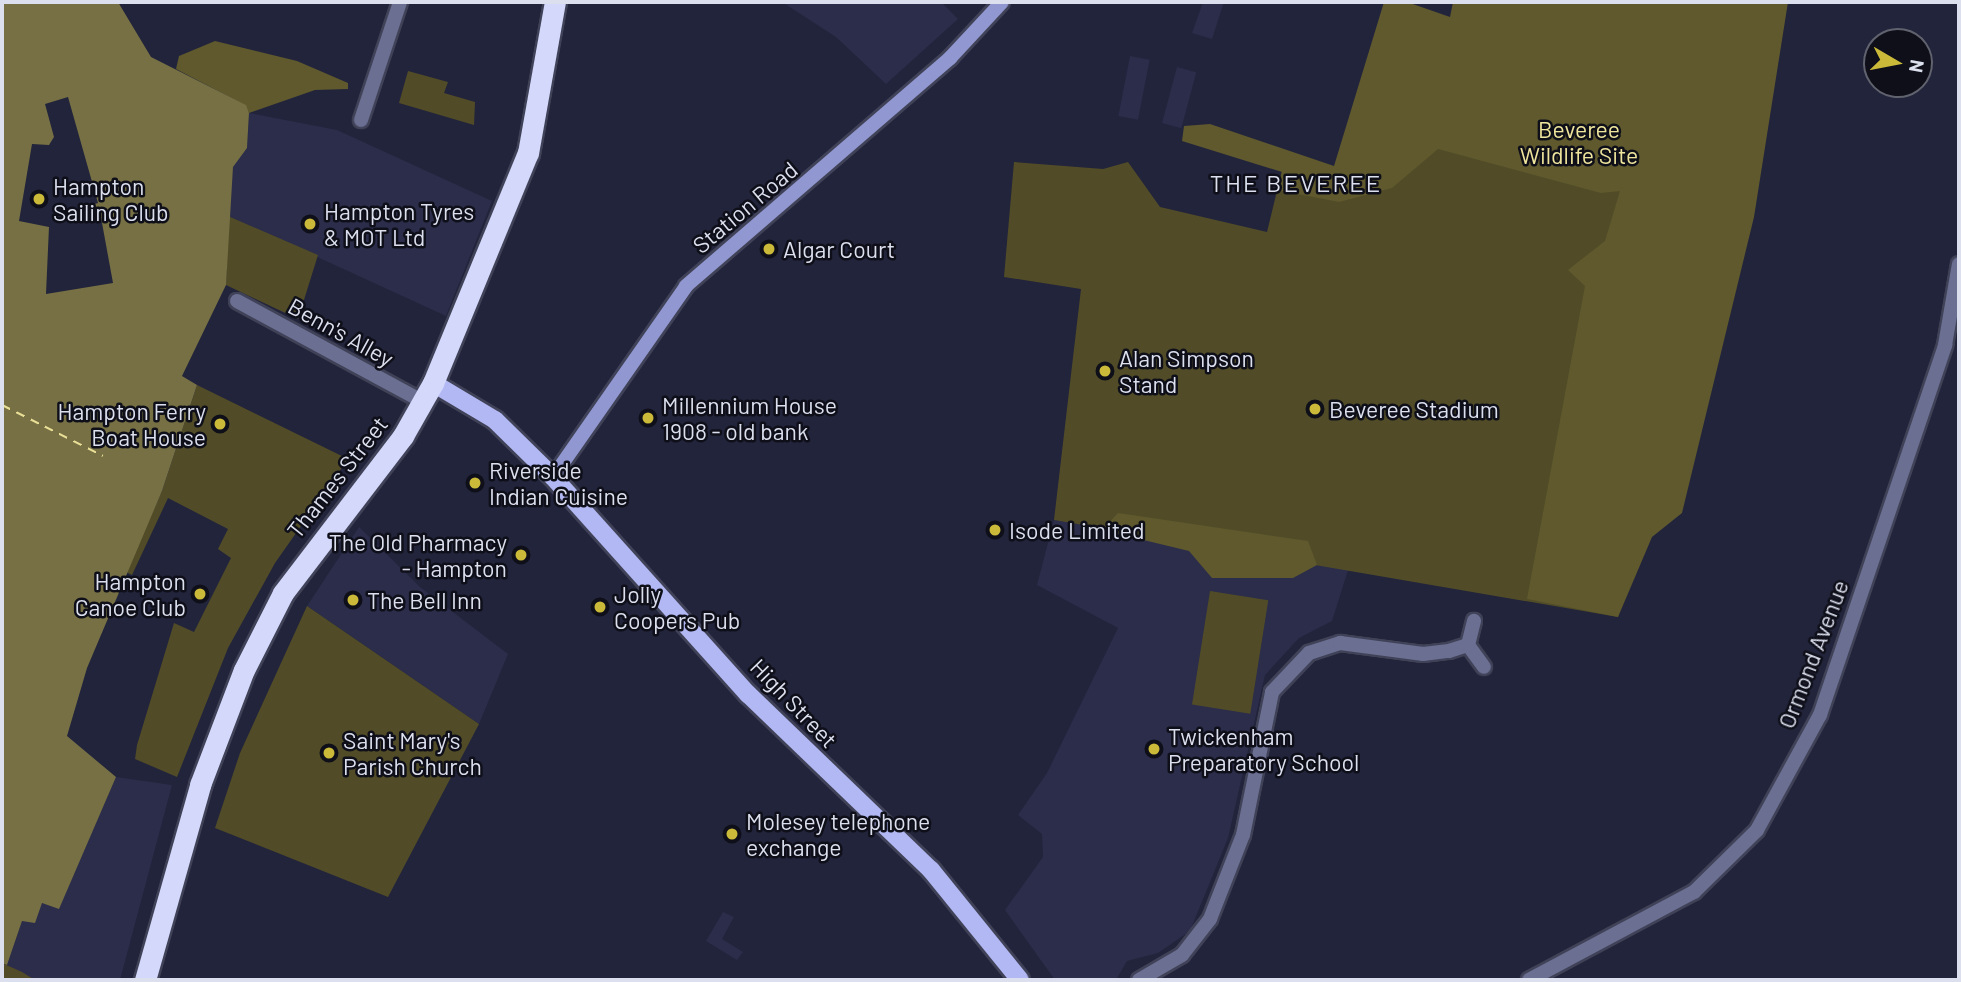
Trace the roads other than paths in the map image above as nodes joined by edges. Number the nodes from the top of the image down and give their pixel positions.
1 (400, 2) edge
2 (555, 2) edge
3 (1002, 2) edge
4 (361, 120) dead end
5 (1959, 264) edge
6 (237, 301) dead end
7 (428, 393) junction
8 (553, 477) junction
9 (1474, 621) dead end
10 (1468, 645) junction
11 (1483, 667) dead end
12 (145, 980) edge
13 (1020, 980) edge
14 (1139, 980) edge
15 (1529, 980) edge

1 - 4 street
2 - 7 highway, Thames Street
3 - 8 street, Station Road
5 - 15 street, Ormond Avenue
6 - 7 street, Benn's Alley
7 - 8 main road, High Street
7 - 12 highway, Thames Street
8 - 13 main road, High Street
9 - 10 street
10 - 11 street
10 - 14 street

